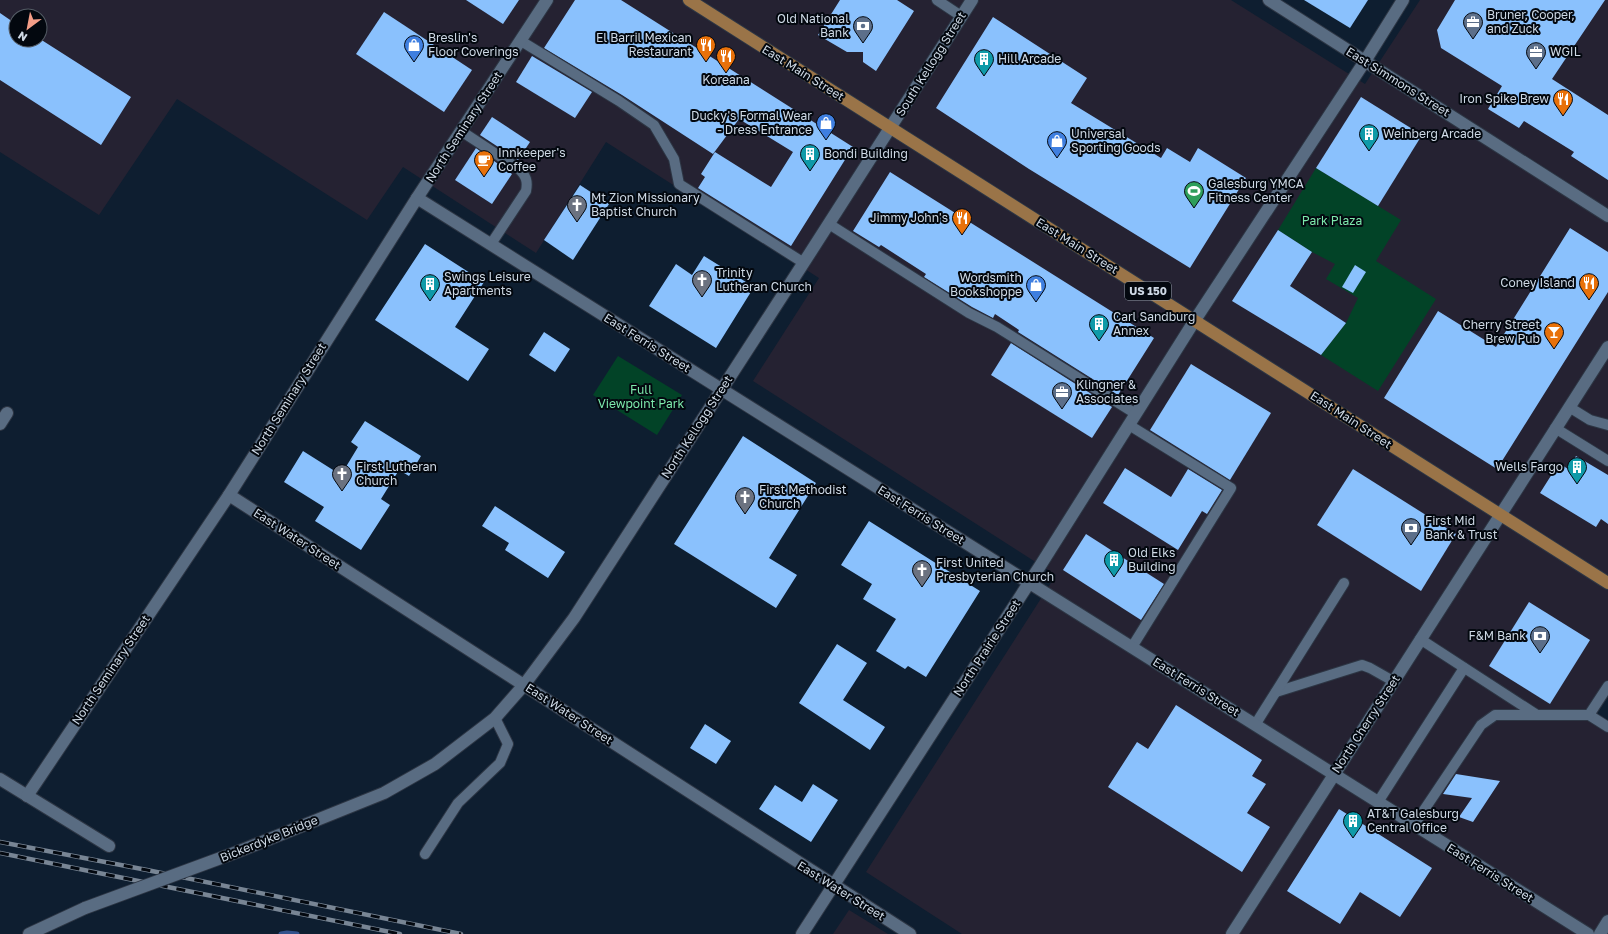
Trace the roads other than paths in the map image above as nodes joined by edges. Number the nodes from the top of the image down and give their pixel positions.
1 (547, 0) edge
2 (688, 0) edge
3 (937, 0) edge
4 (972, 0) edge
5 (1269, 0) edge
6 (1403, 0) edge
7 (962, 16) junction
8 (521, 41) junction
9 (1365, 61) junction
10 (890, 128) junction
11 (461, 131) junction
12 (417, 198) junction
13 (1608, 216) edge
14 (829, 224) junction
15 (491, 244) junction
16 (804, 263) junction
17 (1195, 320) junction
18 (1608, 347) edge
19 (721, 390) junction
20 (1569, 407) junction
21 (7, 413) dead end
22 (1136, 414) junction
23 (0, 424) edge
24 (1129, 425) junction
25 (1608, 425) edge
26 (1555, 428) junction
27 (1608, 461) edge
28 (229, 495) junction
29 (1500, 515) junction
30 (1029, 583) junction
31 (1344, 583) dead end
32 (1608, 584) edge
33 (1420, 639) junction
34 (1132, 648) junction
35 (1464, 668) junction
36 (1393, 681) junction
37 (524, 685) junction
38 (1608, 686) edge
39 (1276, 692) junction
40 (1537, 715) junction
41 (1590, 715) junction
42 (495, 718) junction
43 (1255, 725) junction
44 (1608, 727) edge
45 (1334, 774) junction
46 (0, 779) edge
47 (27, 796) junction
48 (1378, 802) junction
49 (1414, 825) junction
50 (108, 846) dead end
51 (425, 854) dead end
52 (833, 886) junction
53 (1608, 921) edge
54 (29, 934) edge
55 (802, 934) edge
56 (910, 934) edge
57 (1232, 934) edge
58 (1588, 934) edge
59 (1600, 934) edge

1 - 8 street, North Seminary Street
2 - 10 main road, East Main Street / US 150
3 - 7 lane
4 - 7 street, South Kellogg Street
5 - 9 street, East Simmons Street
6 - 9 street, North Prairie Street
7 - 10 street, South Kellogg Street
8 - 11 street, North Seminary Street
8 - 16 lane
9 - 13 street, East Simmons Street
9 - 17 street, North Prairie Street
10 - 14 street, North Kellogg Street
10 - 17 main road, East Main Street / US 150
11 - 12 street, North Seminary Street
11 - 15 lane
12 - 15 street, East Ferris Street
12 - 28 street, North Seminary Street
14 - 16 street, North Kellogg Street
14 - 22 lane
15 - 19 street, East Ferris Street
16 - 19 street, North Kellogg Street
17 - 22 street, North Prairie Street
17 - 29 main road, East Main Street / US 150
18 - 20 street, North Cherry Street
19 - 30 street, East Ferris Street
19 - 37 street, North Kellogg Street
20 - 25 lane
20 - 26 street, North Cherry Street
21 - 23 street
22 - 24 street, North Prairie Street
24 - 30 street, North Prairie Street
24 - 34 lane
26 - 27 lane
26 - 29 street, North Cherry Street
28 - 37 street, East Water Street
28 - 47 street, North Seminary Street
29 - 32 main road, East Main Street / US 150
29 - 33 street, North Cherry Street
30 - 34 street, East Ferris Street
30 - 52 street, North Prairie Street
31 - 39 lane
33 - 35 lane
33 - 36 street, North Cherry Street
34 - 43 street, East Ferris Street
35 - 40 lane
35 - 48 lane
36 - 39 lane
36 - 45 street, North Cherry Street
37 - 42 street, North Kellogg Street
37 - 52 street, East Water Street
38 - 41 lane
39 - 43 lane
40 - 41 lane
40 - 49 lane
41 - 44 lane
42 - 51 lane
42 - 54 street, Bickerdyke Bridge, bridge
43 - 45 street, East Ferris Street
45 - 48 street, East Ferris Street
45 - 57 street, North Cherry Street
46 - 47 street
47 - 50 street
48 - 49 street, East Ferris Street
49 - 58 street, East Ferris Street
52 - 55 street, North Prairie Street
52 - 56 street, East Water Street
53 - 59 street

